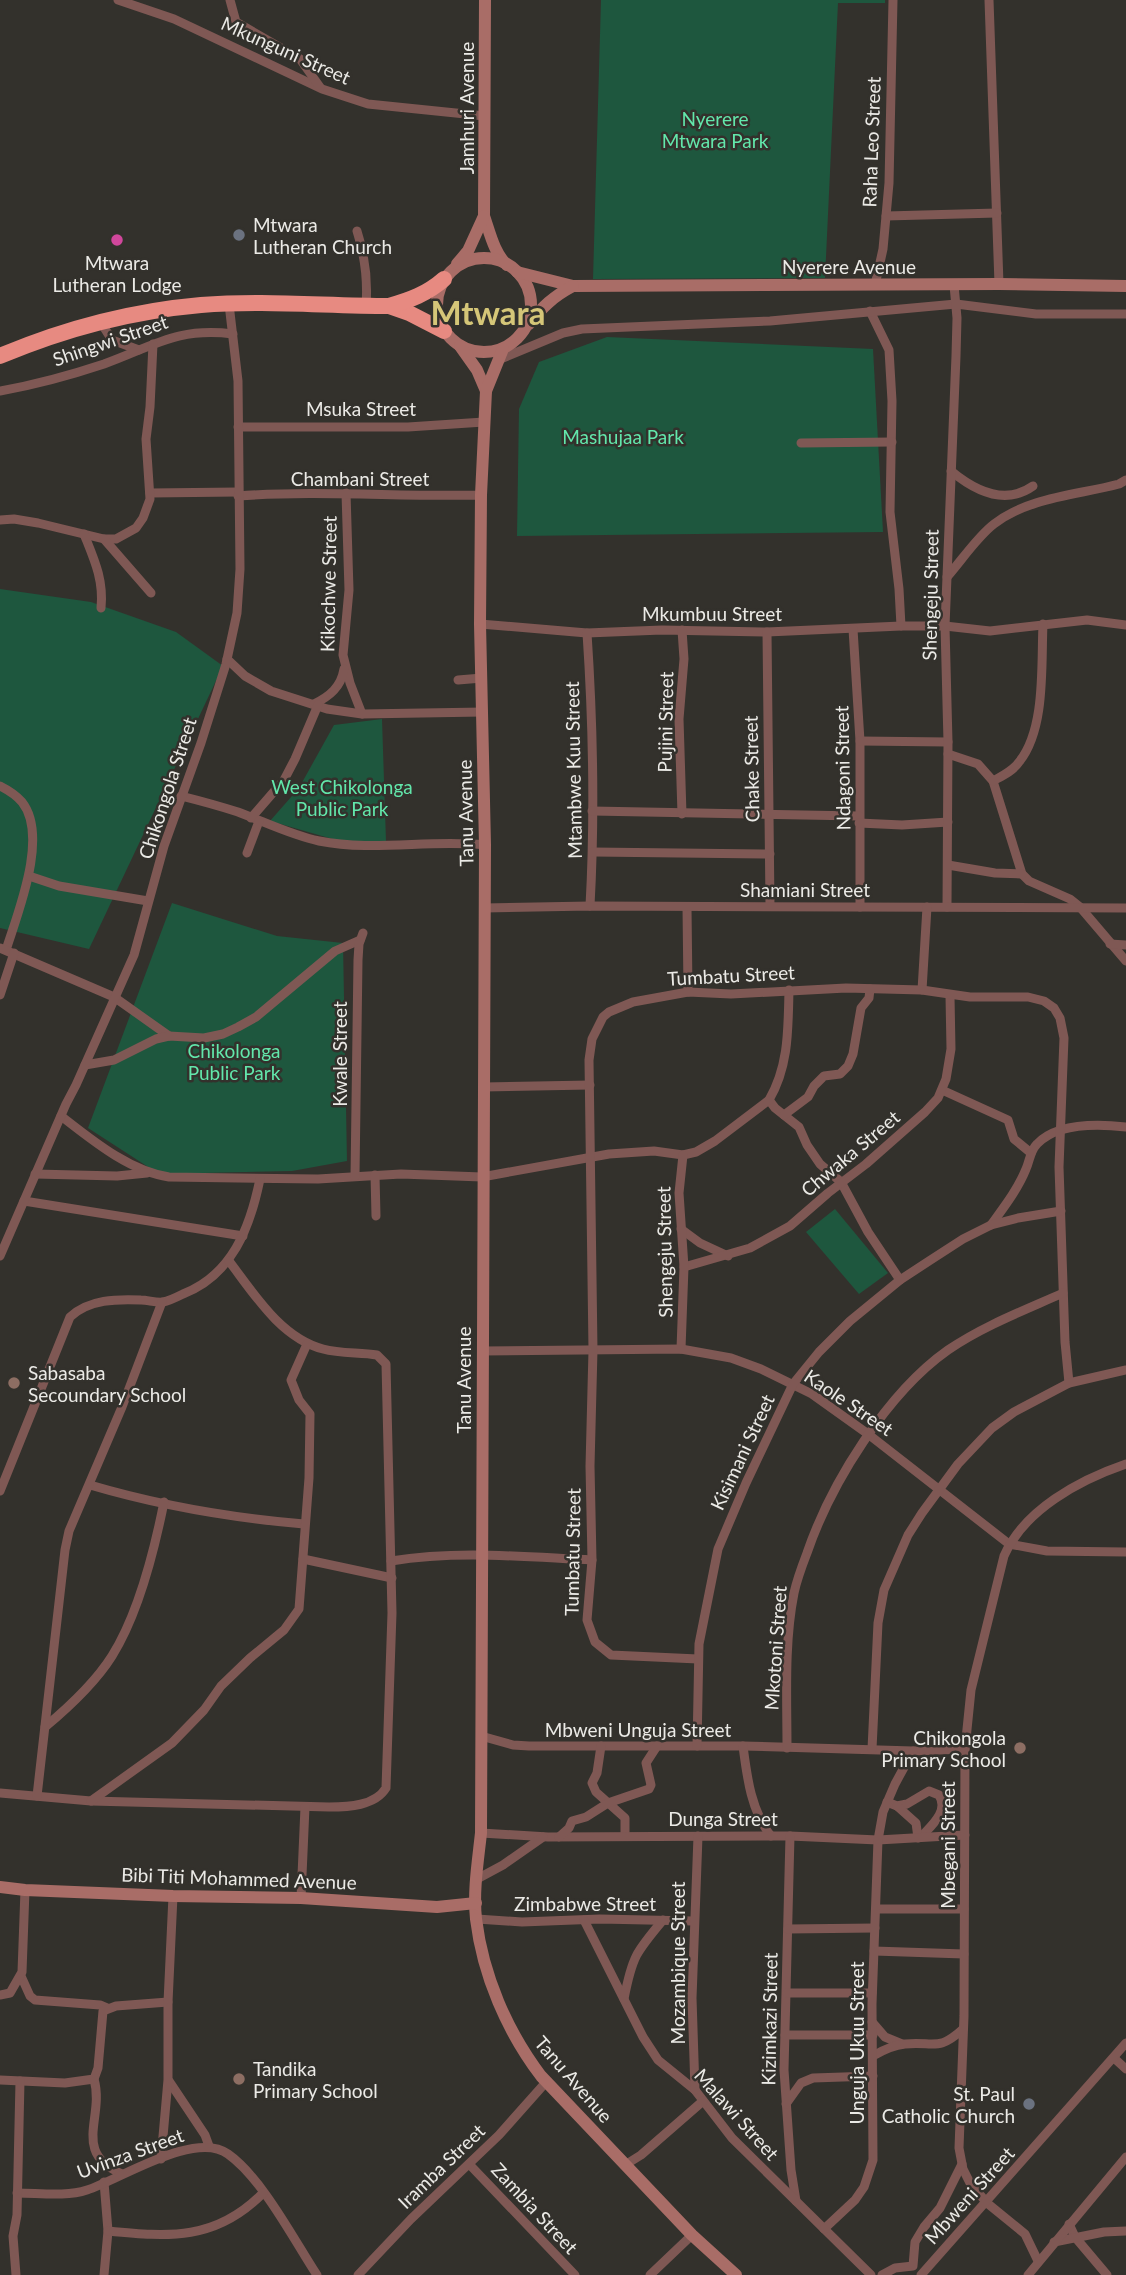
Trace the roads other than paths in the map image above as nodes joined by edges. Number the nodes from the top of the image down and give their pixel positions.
1 (118, 0) edge
2 (230, 0) edge
3 (485, 0) edge
4 (893, 0) edge
5 (989, 0) edge
6 (322, 89) junction
7 (485, 116) junction
8 (997, 214) junction
9 (484, 216) junction
10 (886, 216) junction
11 (357, 231) dead end
12 (512, 268) junction
13 (448, 275) junction
14 (999, 284) junction
15 (875, 285) junction
16 (954, 285) junction
17 (573, 286) junction
18 (1126, 286) edge
19 (229, 304) junction
20 (956, 304) junction
21 (366, 306) junction
22 (388, 306) junction
23 (870, 312) junction
24 (1126, 314) edge
25 (100, 321) junction
26 (524, 330) junction
27 (444, 331) junction
28 (233, 334) junction
29 (153, 344) junction
30 (460, 346) junction
31 (139, 350) junction
32 (500, 354) junction
33 (0, 356) edge
34 (486, 390) junction
35 (0, 391) edge
36 (484, 422) junction
37 (238, 427) junction
38 (892, 442) junction
39 (801, 443) dead end
40 (951, 471) junction
41 (1126, 480) edge
42 (1034, 486) dead end
43 (150, 493) junction
44 (346, 493) junction
45 (238, 494) junction
46 (481, 495) junction
47 (0, 520) edge
48 (84, 534) junction
49 (104, 538) junction
50 (947, 577) junction
51 (151, 593) dead end
52 (101, 608) dead end
53 (480, 624) junction
54 (1044, 624) junction
55 (1126, 625) edge
56 (901, 626) junction
57 (945, 626) junction
58 (853, 629) junction
59 (682, 630) junction
60 (768, 632) junction
61 (587, 633) junction
62 (227, 659) junction
63 (345, 664) junction
64 (482, 678) junction
65 (458, 680) dead end
66 (316, 705) junction
67 (483, 712) junction
68 (362, 714) junction
69 (860, 741) junction
70 (948, 742) junction
71 (947, 754) junction
72 (993, 781) junction
73 (0, 786) edge
74 (181, 796) junction
75 (592, 811) junction
76 (682, 814) junction
77 (768, 815) junction
78 (255, 819) junction
79 (859, 820) junction
80 (948, 822) junction
81 (485, 845) junction
82 (593, 852) junction
83 (247, 853) dead end
84 (770, 854) junction
85 (948, 865) junction
86 (1022, 874) junction
87 (30, 876) junction
88 (148, 901) junction
89 (590, 906) junction
90 (770, 906) junction
91 (860, 906) junction
92 (1080, 906) junction
93 (687, 907) junction
94 (927, 907) junction
95 (947, 907) junction
96 (484, 908) junction
97 (1126, 908) edge
98 (1110, 944) junction
99 (1126, 945) edge
100 (6, 950) edge
101 (1126, 961) edge
102 (870, 989) junction
103 (789, 990) junction
104 (922, 990) junction
105 (688, 992) junction
106 (0, 995) edge
107 (950, 996) junction
108 (114, 997) junction
109 (169, 1036) junction
110 (85, 1065) junction
111 (590, 1085) junction
112 (483, 1087) junction
113 (942, 1090) junction
114 (769, 1100) junction
115 (784, 1115) junction
116 (61, 1116) junction
117 (1126, 1127) edge
118 (1061, 1129) junction
119 (1031, 1153) junction
120 (683, 1154) junction
121 (590, 1157) junction
122 (147, 1173) junction
123 (35, 1174) junction
124 (375, 1175) junction
125 (355, 1176) junction
126 (482, 1177) junction
127 (260, 1179) junction
128 (841, 1182) junction
129 (24, 1201) junction
130 (1061, 1210) junction
131 (376, 1216) dead end
132 (991, 1225) junction
133 (681, 1230) junction
134 (4, 1236) edge
135 (243, 1236) junction
136 (0, 1256) edge
137 (728, 1256) junction
138 (229, 1262) junction
139 (684, 1268) junction
140 (900, 1280) junction
141 (1063, 1293) junction
142 (162, 1302) junction
143 (307, 1344) junction
144 (681, 1349) junction
145 (593, 1350) junction
146 (482, 1351) junction
147 (1126, 1370) edge
148 (1069, 1383) junction
149 (793, 1384) junction
150 (868, 1434) junction
151 (1126, 1464) edge
152 (90, 1485) junction
153 (939, 1489) junction
154 (0, 1491) edge
155 (164, 1502) junction
156 (304, 1524) junction
157 (1009, 1544) junction
158 (1126, 1552) edge
159 (481, 1554) junction
160 (303, 1559) junction
161 (592, 1560) junction
162 (391, 1561) junction
163 (392, 1578) junction
164 (698, 1659) junction
165 (45, 1727) junction
166 (481, 1736) junction
167 (601, 1746) junction
168 (657, 1746) junction
169 (697, 1746) junction
170 (743, 1746) junction
171 (787, 1748) junction
172 (872, 1749) junction
173 (965, 1749) junction
174 (913, 1751) junction
175 (0, 1793) edge
176 (37, 1796) junction
177 (90, 1801) junction
178 (608, 1803) junction
179 (892, 1804) junction
180 (304, 1807) junction
181 (481, 1833) junction
182 (965, 1835) junction
183 (625, 1836) junction
184 (698, 1836) junction
185 (771, 1836) junction
186 (790, 1836) junction
187 (544, 1837) junction
188 (559, 1837) junction
189 (920, 1837) junction
190 (878, 1840) junction
191 (477, 1879) junction
192 (0, 1886) edge
193 (25, 1890) junction
194 (173, 1896) junction
195 (301, 1898) junction
196 (476, 1903) junction
197 (876, 1909) junction
198 (964, 1909) junction
199 (477, 1919) junction
200 (584, 1920) junction
201 (663, 1920) junction
202 (693, 1921) junction
203 (875, 1928) junction
204 (788, 1929) junction
205 (874, 1951) junction
206 (964, 1954) junction
207 (21, 1976) junction
208 (787, 1993) junction
209 (872, 1993) junction
210 (0, 1995) edge
211 (624, 1999) junction
212 (168, 2002) junction
213 (107, 2008) junction
214 (872, 2022) junction
215 (964, 2029) junction
216 (785, 2035) junction
217 (873, 2035) junction
218 (1126, 2043) edge
219 (904, 2044) junction
220 (873, 2056) junction
221 (1114, 2058) junction
222 (1126, 2069) edge
223 (873, 2076) junction
224 (94, 2078) junction
225 (0, 2080) edge
226 (168, 2080) junction
227 (20, 2081) junction
228 (547, 2081) junction
229 (695, 2090) junction
230 (703, 2101) junction
231 (786, 2104) junction
232 (209, 2146) junction
233 (1126, 2157) edge
234 (161, 2159) junction
235 (469, 2164) junction
236 (962, 2164) junction
237 (625, 2165) junction
238 (122, 2174) junction
239 (104, 2182) junction
240 (18, 2193) junction
241 (263, 2193) junction
242 (796, 2203) junction
243 (986, 2203) junction
244 (1069, 2224) junction
245 (824, 2229) junction
246 (108, 2231) junction
247 (1126, 2231) edge
248 (692, 2235) junction
249 (13, 2236) junction
250 (0, 2237) edge
251 (1077, 2238) junction
252 (1054, 2242) junction
253 (1038, 2261) junction
254 (16, 2275) edge
255 (104, 2275) edge
256 (317, 2275) edge
257 (358, 2275) edge
258 (575, 2275) edge
259 (650, 2275) edge
260 (736, 2275) edge
261 (871, 2275) edge
262 (882, 2275) edge
263 (922, 2275) edge
264 (1028, 2275) edge
265 (1107, 2275) edge

1 - 6 street, Mkunguni Street
2 - 6 street
3 - 7 street, Jamhuri Avenue
4 - 10 street, Raha Leo Street
5 - 8 street
6 - 7 street, Mkunguni Street
7 - 9 street, Jamhuri Avenue
8 - 10 street
8 - 14 street
9 - 12 street
9 - 13 street
10 - 15 street, Raha Leo Street
11 - 21 street
12 - 13 street
12 - 17 street, Nyerere Avenue
12 - 26 street
13 - 22 highway
13 - 27 street
14 - 16 street, Nyerere Avenue
14 - 18 street, Nyerere Avenue
15 - 16 street, Nyerere Avenue
15 - 17 street, Nyerere Avenue
16 - 20 street, Shengeju Street
17 - 26 street
19 - 21 highway
19 - 25 highway
19 - 28 street, Chikongola Street
20 - 23 street
20 - 24 street
20 - 40 street, Shengeju Street
21 - 22 highway
22 - 27 highway
23 - 32 street
23 - 38 street
25 - 31 street
25 - 33 highway
26 - 32 street
27 - 30 street
28 - 29 street, Shingwi Street
28 - 37 street, Chikongola Street
29 - 31 street, Shingwi Street
29 - 43 street
30 - 32 street
30 - 34 street
31 - 35 street, Shingwi Street
32 - 34 street
34 - 36 street, Tanu Avenue
36 - 37 street, Msuka Street
36 - 46 street, Tanu Avenue
37 - 45 street, Chikongola Street
38 - 39 street
38 - 56 street
40 - 42 street
40 - 50 street, Shengeju Street
41 - 50 street
43 - 45 street, Chambani Street
43 - 49 street
44 - 45 street, Chambani Street
44 - 46 street, Chambani Street
44 - 63 street, Kikochwe Street
45 - 62 street, Chikongola Street
46 - 53 street, Tanu Avenue
47 - 48 street
48 - 49 street
48 - 52 street
49 - 51 street
50 - 57 street, Shengeju Street
53 - 61 street, Mkumbuu Street
53 - 64 street, Tanu Avenue
54 - 55 street, Mkumbuu Street
54 - 57 street, Mkumbuu Street
54 - 72 street
56 - 57 street, Mkumbuu Street
56 - 58 street, Mkumbuu Street
57 - 70 street, Shengeju Street
58 - 60 street, Mkumbuu Street
58 - 69 street, Ndagoni Street
59 - 60 street, Mkumbuu Street
59 - 61 street, Mkumbuu Street
59 - 76 street, Pujini Street
60 - 77 street, Chake Street
61 - 75 street, Mtambwe Kuu Street
62 - 66 street
62 - 74 street, Chikongola Street
63 - 66 street
63 - 68 street, Kikochwe Street
64 - 65 street
64 - 67 street, Tanu Avenue
66 - 68 street
66 - 78 street
67 - 68 street
67 - 81 street, Tanu Avenue
69 - 70 street
69 - 79 street, Ndagoni Street
70 - 71 street, Shengeju Street
71 - 72 street
71 - 80 street, Shengeju Street
72 - 86 street
73 - 87 street
74 - 78 street
74 - 88 street, Chikongola Street
75 - 76 street
75 - 82 street, Mtambwe Kuu Street
76 - 77 street
77 - 79 street
77 - 84 street, Chake Street
78 - 81 street
78 - 83 street
79 - 80 street
79 - 91 street, Ndagoni Street
80 - 85 street, Shengeju Street
81 - 96 street, Tanu Avenue
82 - 84 street
82 - 89 street, Mtambwe Kuu Street
84 - 90 street, Chake Street
85 - 86 street
85 - 95 street, Shengeju Street
86 - 92 street
87 - 88 street
87 - 100 street
88 - 108 street, Chikongola Street
89 - 93 street, Shamiani Street
89 - 96 street, Shamiani Street
90 - 91 street, Shamiani Street
90 - 93 street, Shamiani Street
91 - 94 street, Shamiani Street
92 - 95 street, Shamiani Street
92 - 97 street, Shamiani Street
92 - 98 street
93 - 105 street
94 - 95 street, Shamiani Street
94 - 104 street
96 - 112 street, Tanu Avenue
98 - 99 street
98 - 101 street
100 - 106 street
100 - 108 street
102 - 103 street, Tumbatu Street
102 - 104 street, Tumbatu Street
102 - 115 street
103 - 105 street, Tumbatu Street
103 - 114 street
104 - 107 street, Tumbatu Street
105 - 111 street, Tumbatu Street
107 - 113 street, Chwaka Street
107 - 118 street, Tumbatu Street
108 - 109 street
108 - 110 street, Chikongola Street
109 - 110 street
109 - 125 street, Kwale Street
110 - 116 street, Chikongola Street
111 - 112 street
111 - 121 street, Tumbatu Street
112 - 126 street, Tanu Avenue
113 - 119 street
113 - 128 street, Chwaka Street
114 - 115 street
114 - 120 street
115 - 128 street
116 - 122 street
116 - 123 street, Chikongola Street
117 - 118 street
118 - 119 street, Kisimani Street
118 - 130 street, Tumbatu Street
119 - 132 street, Kisimani Street
120 - 121 street
120 - 133 street, Shengeju Street
121 - 126 street
121 - 145 street, Tumbatu Street
122 - 123 street
122 - 127 street
123 - 129 street, Chikongola Street
124 - 125 street
124 - 126 street
124 - 131 street
125 - 127 street
126 - 146 street, Tanu Avenue
127 - 135 street
128 - 137 street, Chwaka Street
128 - 140 street
129 - 134 street, Chikongola Street
129 - 135 street
130 - 132 street, Kisimani Street
130 - 141 street, Tumbatu Street
132 - 140 street, Kisimani Street
133 - 137 street
133 - 139 street, Shengeju Street
134 - 136 street, Chikongola Street
135 - 138 street
137 - 139 street, Chwaka Street
138 - 142 street
138 - 143 street
139 - 144 street, Shengeju Street
140 - 149 street, Kisimani Street
141 - 148 street, Tumbatu Street
141 - 150 street, Mkotoni Street
142 - 152 street
142 - 154 street
143 - 156 street
143 - 162 street
144 - 145 street, Kaole Street
144 - 149 street, Kaole Street
145 - 146 street, Kaole Street
145 - 161 street, Tumbatu Street
146 - 159 street, Tanu Avenue
147 - 148 street
148 - 153 street
149 - 150 street, Kaole Street
149 - 164 street, Kisimani Street
150 - 153 street, Kaole Street
150 - 171 street, Mkotoni Street
151 - 157 street, Mbegani Street
152 - 155 street
152 - 165 street
153 - 157 street, Kaole Street
153 - 172 street
155 - 156 street
155 - 165 street
156 - 160 street
157 - 158 street, Kaole Street
157 - 173 street, Mbegani Street
159 - 161 street
159 - 162 street
159 - 166 street, Tanu Avenue
160 - 163 street
160 - 177 street
161 - 164 street, Tumbatu Street
162 - 163 street
163 - 180 street
164 - 169 street, Kisimani Street
165 - 176 street
166 - 167 street, Mbweni Unguja Street
166 - 181 street, Tanu Avenue
167 - 168 street, Mbweni Unguja Street
167 - 178 street
168 - 169 street, Mbweni Unguja Street
168 - 178 street
169 - 170 street, Mbweni Unguja Street
170 - 171 street, Mbweni Unguja Street
170 - 185 street
171 - 172 street, Mbweni Unguja Street
172 - 174 street, Mbweni Unguja Street
173 - 174 street, Mbweni Unguja Street
173 - 182 street, Mbegani Street
174 - 179 street, Unguja Ukuu Street
175 - 176 street
176 - 177 street
177 - 180 street
178 - 183 street
178 - 188 street
179 - 189 street
179 - 189 street
179 - 190 street, Unguja Ukuu Street
180 - 195 street
181 - 187 street, Dunga Street
181 - 191 street, Tanu Avenue
182 - 189 street, Dunga Street
182 - 198 street, Mbegani Street
183 - 184 street, Dunga Street
183 - 188 street, Dunga Street
184 - 185 street, Dunga Street
184 - 202 street, Mozambique Street
185 - 186 street, Dunga Street
186 - 190 street, Dunga Street
186 - 204 street, Kizimkazi Street
187 - 188 street, Dunga Street
187 - 191 street
189 - 190 street, Dunga Street
190 - 197 street, Unguja Ukuu Street
191 - 196 street, Tanu Avenue
192 - 193 street, Bibi Titi Mohammed Avenue
193 - 194 street, Bibi Titi Mohammed Avenue
193 - 207 street
194 - 195 street, Bibi Titi Mohammed Avenue
194 - 212 street
195 - 196 street, Bibi Titi Mohammed Avenue
196 - 199 street, Tanu Avenue
197 - 198 street
197 - 203 street, Unguja Ukuu Street
198 - 206 street, Mbegani Street
199 - 200 street, Zimbabwe Street
199 - 228 street, Tanu Avenue
200 - 201 street, Zimbabwe Street
200 - 211 street, Malawi Street
201 - 202 street, Zimbabwe Street
201 - 211 street
202 - 229 street, Mozambique Street
203 - 204 street
203 - 205 street, Unguja Ukuu Street
204 - 208 street, Kizimkazi Street
205 - 206 street
205 - 209 street, Unguja Ukuu Street
206 - 215 street, Mbegani Street
207 - 210 street
207 - 213 street
208 - 209 street
208 - 216 street, Kizimkazi Street
209 - 214 street, Unguja Ukuu Street
211 - 229 street, Malawi Street
212 - 213 street
212 - 226 street
213 - 224 street
214 - 217 street, Unguja Ukuu Street
214 - 219 street
215 - 219 street
215 - 236 street, Mbegani Street
216 - 217 street
216 - 231 street, Kizimkazi Street
217 - 220 street, Unguja Ukuu Street
218 - 221 street, Mbweni Street
219 - 220 street
220 - 223 street, Unguja Ukuu Street
221 - 222 street
221 - 243 street, Mbweni Street
223 - 231 street
223 - 245 street, Unguja Ukuu Street
224 - 227 street
224 - 238 street
225 - 227 street
226 - 232 street
226 - 234 street
227 - 240 street
228 - 235 street, Iramba Street
228 - 237 street, Tanu Avenue
229 - 230 street, Malawi Street
230 - 237 street
230 - 242 street, Malawi Street
231 - 242 street, Kizimkazi Street
232 - 234 street, Uvinza Street
232 - 241 street, Uvinza Street
233 - 244 street
234 - 238 street, Uvinza Street
235 - 257 street, Iramba Street
235 - 258 street, Zambia Street
236 - 243 street, Mbegani Street
236 - 262 street
237 - 248 street, Tanu Avenue
238 - 239 street, Uvinza Street
239 - 240 street, Uvinza Street
239 - 246 street
240 - 249 street
241 - 246 street
241 - 256 street, Uvinza Street
242 - 245 street, Malawi Street
243 - 253 street, Mbegani Street
243 - 263 street, Mbweni Street
244 - 251 street
244 - 252 street
245 - 261 street, Malawi Street
246 - 255 street
247 - 251 street
248 - 259 street
248 - 260 street, Tanu Avenue
249 - 250 street
249 - 254 street
251 - 252 street
251 - 265 street
252 - 253 street
253 - 264 street

